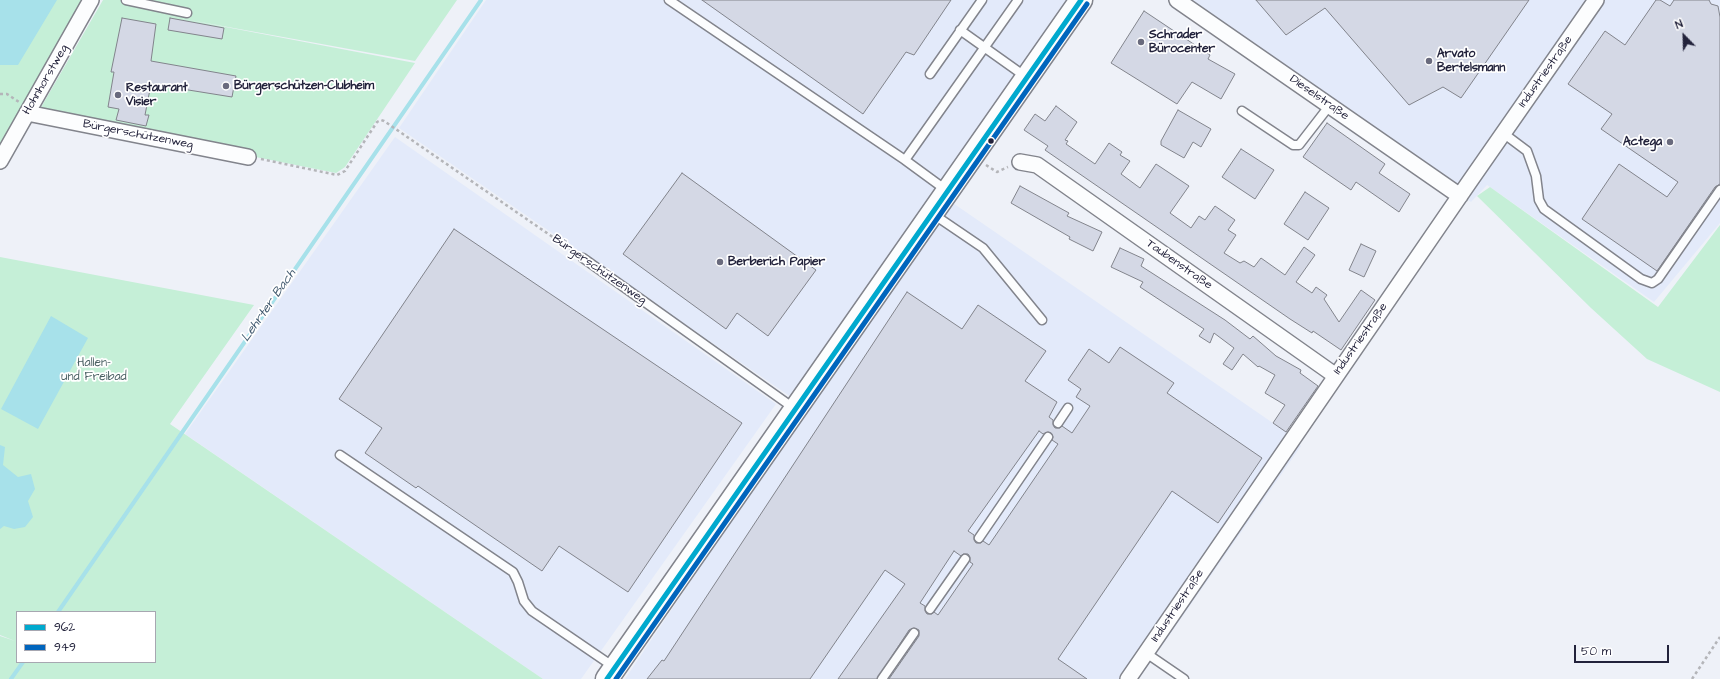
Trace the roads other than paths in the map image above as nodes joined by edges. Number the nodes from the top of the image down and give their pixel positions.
1 (91, 0) edge
2 (126, 0) edge
3 (669, 0) edge
4 (982, 0) edge
5 (1018, 0) edge
6 (1081, 0) edge
7 (1177, 0) edge
8 (1596, 0) edge
9 (187, 13) dead end
10 (960, 30) junction
11 (985, 47) junction
12 (930, 74) dead end
13 (1027, 78) junction
14 (1330, 105) junction
15 (28, 111) junction
16 (1242, 111) dead end
17 (1503, 133) junction
18 (248, 157) road end
19 (905, 160) junction
20 (0, 161) edge
21 (1020, 162) road end
22 (1720, 190) edge
23 (947, 191) junction
24 (1460, 196) junction
25 (932, 213) junction
26 (583, 258) road end
27 (1042, 320) dead end
28 (1336, 376) junction
29 (1068, 408) dead end
30 (796, 410) junction
31 (1058, 423) dead end
32 (1048, 438) dead end
33 (340, 455) dead end
34 (979, 538) dead end
35 (965, 559) dead end
36 (930, 610) dead end
37 (914, 633) dead end
38 (1146, 654) junction
39 (611, 673) edge
40 (1180, 678) edge
41 (882, 679) edge
42 (1128, 679) edge

1 - 15 street, Hohnhorstweg
2 - 9 lane
3 - 19 lane
4 - 10 lane
5 - 11 lane
6 - 13 street
7 - 14 street, Dieselstraße
8 - 17 street, Industriestraße
10 - 11 lane
10 - 12 lane
11 - 13 lane
11 - 19 lane
13 - 23 street
14 - 16 lane
14 - 24 street, Dieselstraße
15 - 18 street, Bürgerschützenweg
15 - 20 street, Hohnhorstweg
17 - 22 lane
17 - 24 street, Industriestraße
19 - 23 lane
21 - 28 street, Taubenstraße
23 - 25 street
24 - 28 street, Industriestraße
25 - 27 lane
25 - 30 street
26 - 30 lane, Bürgerschützenweg
28 - 38 street, Industriestraße
29 - 31 lane
30 - 39 street
32 - 34 lane
33 - 39 lane
35 - 36 lane
37 - 41 lane
38 - 40 lane
38 - 42 street, Industriestraße

